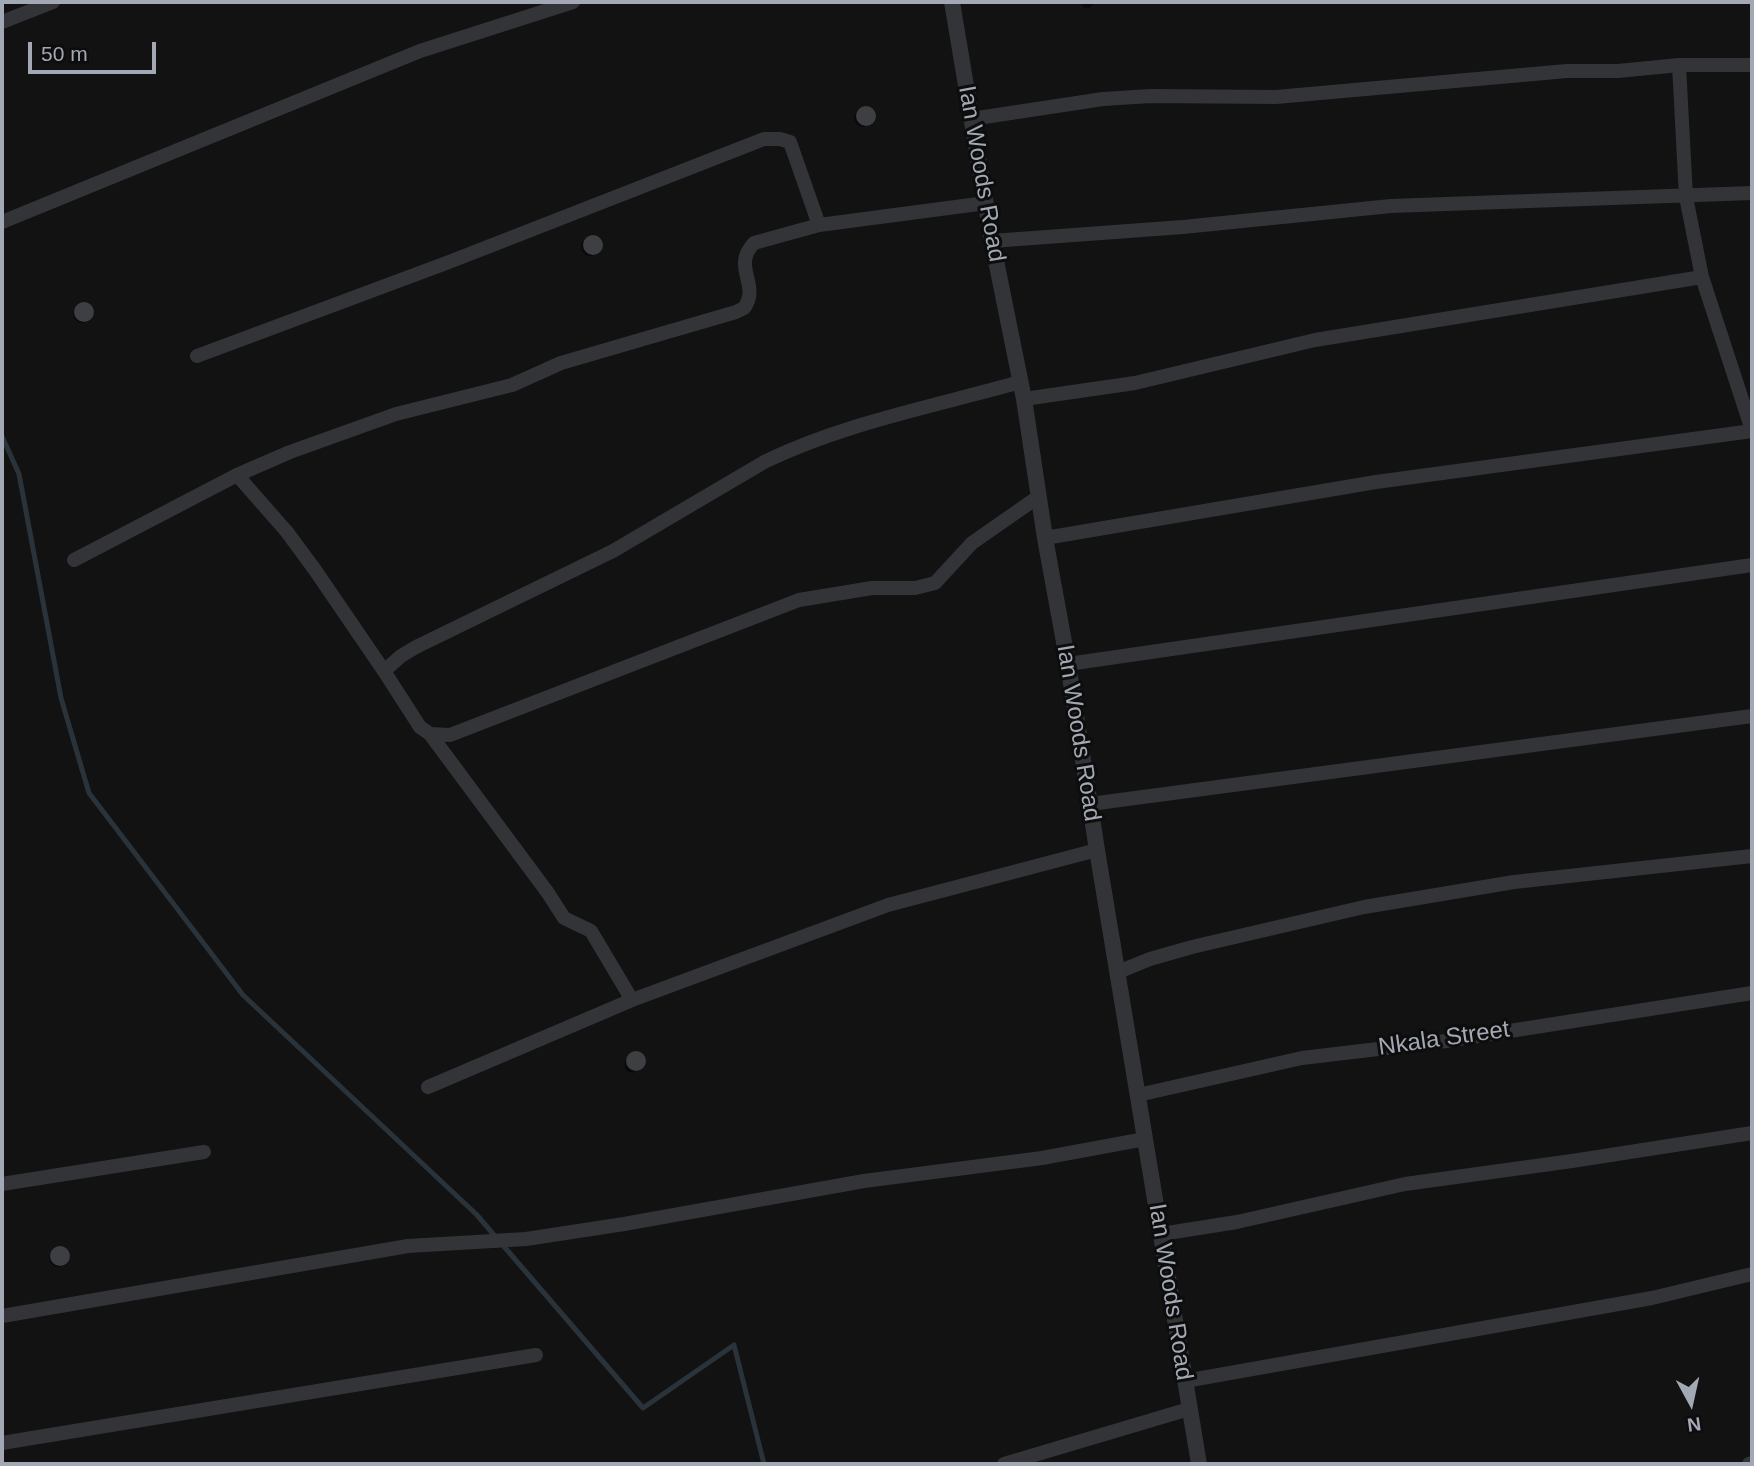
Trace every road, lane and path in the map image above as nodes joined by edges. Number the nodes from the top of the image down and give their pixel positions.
1 (53, 2) edge
2 (573, 2) edge
3 (952, 2) edge
4 (2, 22) edge
5 (1679, 65) junction
6 (1752, 65) edge
7 (971, 118) junction
8 (1752, 193) edge
9 (1686, 197) junction
10 (986, 203) junction
11 (2, 222) edge
12 (819, 225) junction
13 (992, 241) junction
14 (1702, 277) junction
15 (197, 356) dead end
16 (1020, 382) junction
17 (1024, 399) junction
18 (1752, 430) edge
19 (237, 475) junction
20 (1038, 497) junction
21 (1045, 538) junction
22 (74, 561) dead end
23 (1752, 565) edge
24 (1068, 664) junction
25 (384, 671) junction
26 (1752, 716) edge
27 (430, 734) junction
28 (1090, 804) junction
29 (1097, 850) junction
30 (1752, 856) edge
31 (1118, 972) junction
32 (1752, 993) edge
33 (632, 1000) junction
34 (428, 1087) dead end
35 (1138, 1095) junction
36 (1752, 1133) edge
37 (1145, 1139) junction
38 (204, 1152) dead end
39 (2, 1184) edge
40 (1161, 1234) junction
41 (1752, 1274) edge
42 (2, 1316) edge
43 (536, 1355) dead end
44 (1185, 1381) junction
45 (1189, 1409) junction
46 (2, 1443) edge
47 (1004, 1464) edge
48 (1199, 1464) edge

1 - 4 street
2 - 11 street
3 - 7 street, Ian Woods Road
5 - 6 street
5 - 7 street
5 - 9 street
7 - 10 street, Ian Woods Road
8 - 9 street
9 - 13 street
9 - 14 street
10 - 12 street
10 - 13 street, Ian Woods Road
12 - 15 street
12 - 19 street
13 - 16 street, Ian Woods Road
14 - 17 street
14 - 18 street
16 - 17 street, Ian Woods Road
16 - 25 street
17 - 20 street, Ian Woods Road
18 - 21 street
19 - 22 street
19 - 25 street
20 - 21 street, Ian Woods Road
20 - 27 street
21 - 24 street, Ian Woods Road
23 - 24 street
24 - 28 street, Ian Woods Road
25 - 27 street
26 - 28 street
27 - 33 street
28 - 29 street, Ian Woods Road
29 - 31 street, Ian Woods Road
29 - 33 street
30 - 31 street
31 - 35 street, Ian Woods Road
32 - 35 street, Nkala Street
33 - 34 street
35 - 37 street, Ian Woods Road
36 - 40 street
37 - 40 street, Ian Woods Road
37 - 42 street
38 - 39 street
40 - 44 street, Ian Woods Road
41 - 44 street
43 - 46 street
44 - 45 street, Ian Woods Road
45 - 47 street
45 - 48 street, Ian Woods Road

